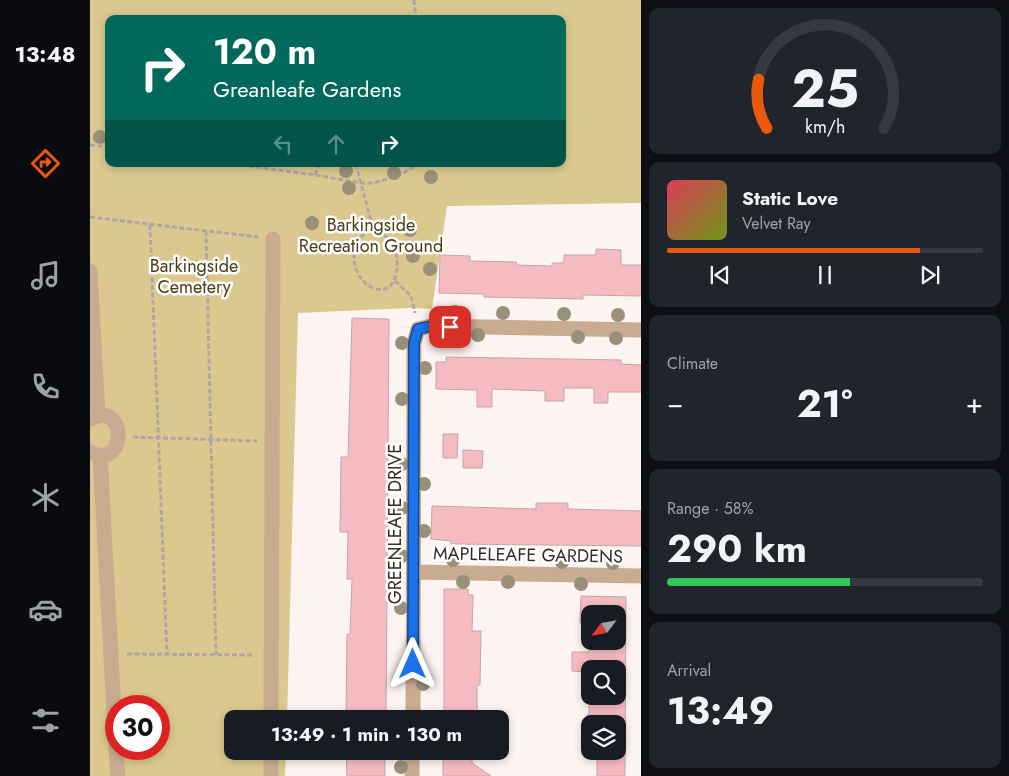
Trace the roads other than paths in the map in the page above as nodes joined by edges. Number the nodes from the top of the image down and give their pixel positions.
1 (273, 238) road end
2 (90, 270) edge
3 (641, 330) edge
4 (94, 418) edge
5 (95, 454) edge
6 (414, 572) junction
7 (641, 576) edge
8 (113, 695) edge
9 (271, 710) edge
10 (413, 710) edge
11 (117, 760) edge
12 (271, 760) edge
13 (412, 760) edge
14 (118, 776) edge
15 (271, 776) edge
16 (412, 776) edge

1 - 9 street
2 - 4 street
3 - 6 street, GREENLEAFE DRIVE
4 - 5 street
5 - 8 street
6 - 7 street, MAPLELEAFE GARDENS
6 - 10 street, GREENLEAFE DRIVE
11 - 14 street
12 - 15 street
13 - 16 street

